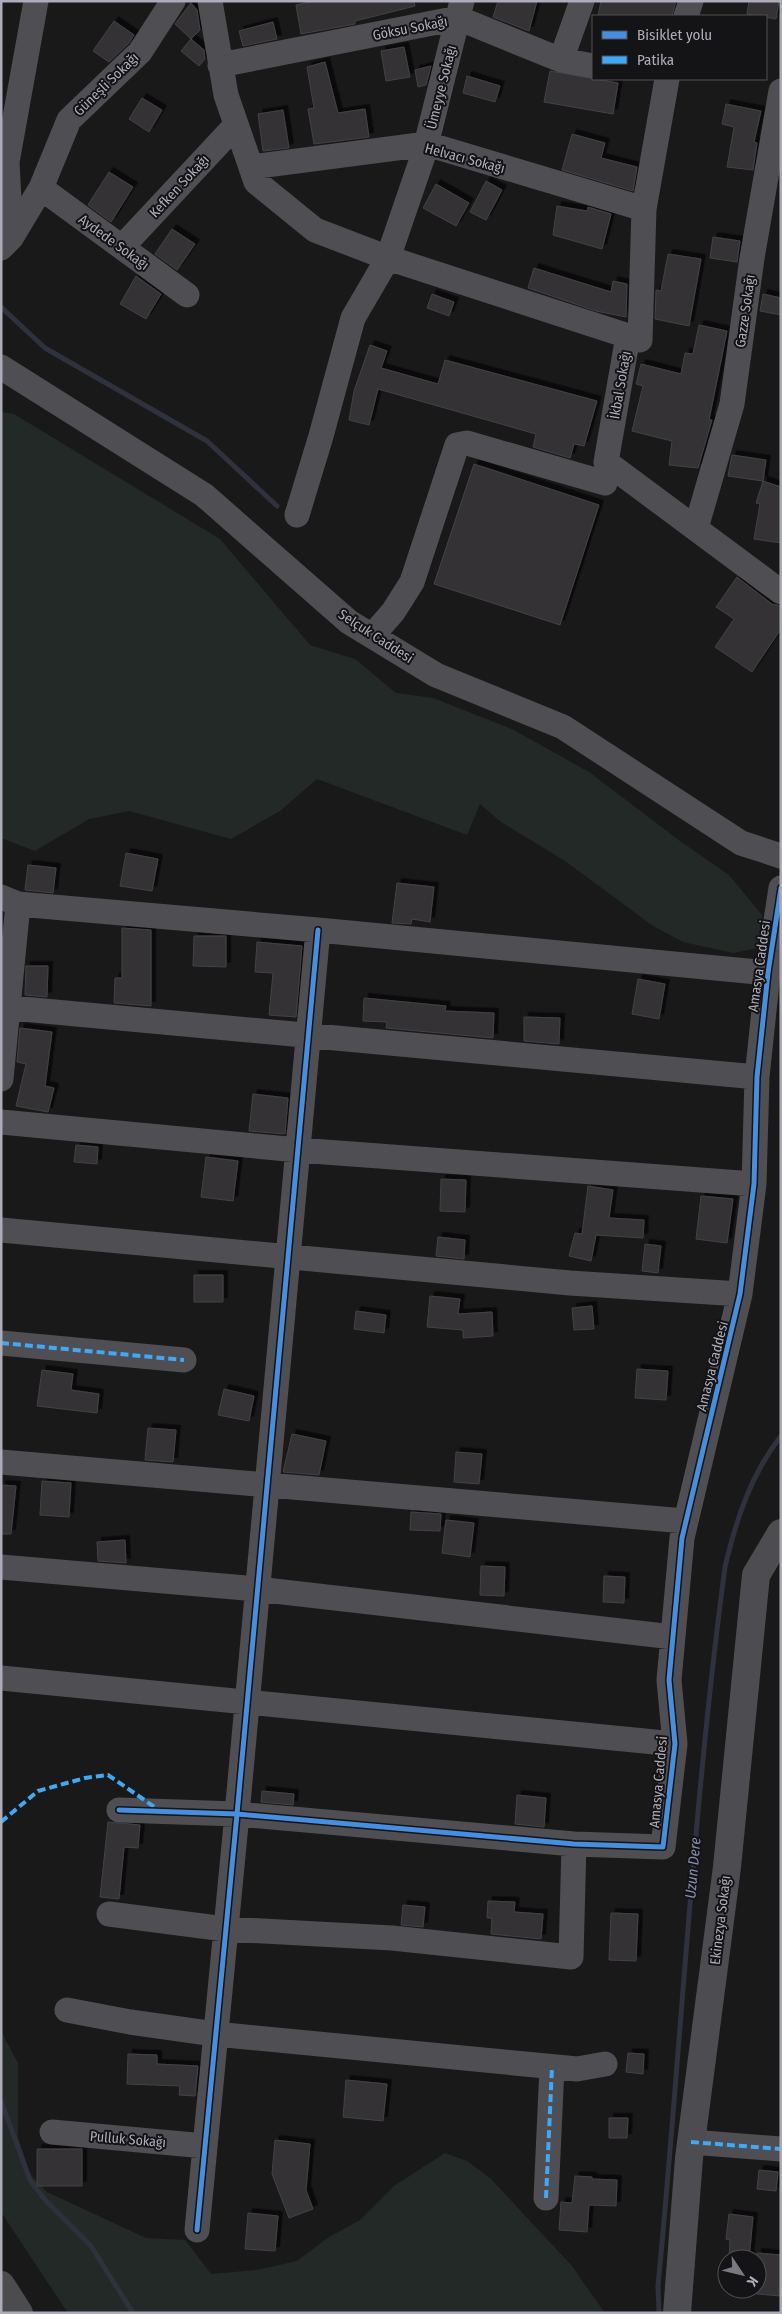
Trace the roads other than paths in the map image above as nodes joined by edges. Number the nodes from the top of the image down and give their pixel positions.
1 (36, 1) edge
2 (172, 1) edge
3 (210, 1) edge
4 (582, 1) edge
5 (691, 1) edge
6 (460, 10) edge
7 (686, 15) edge
8 (561, 60) junction
9 (220, 65) junction
10 (592, 66) edge
11 (664, 80) edge
12 (781, 91) edge
13 (236, 125) junction
14 (427, 144) junction
15 (251, 167) junction
16 (41, 188) junction
17 (644, 209) junction
18 (6, 243) edge
19 (122, 247) junction
20 (388, 258) junction
21 (187, 295) dead end
22 (628, 336) junction
23 (1, 367) edge
24 (604, 483) dead end
25 (297, 515) dead end
26 (696, 528) junction
27 (777, 582) edge
28 (372, 636) junction
29 (781, 856) edge
30 (781, 888) edge
31 (10, 900) edge
32 (318, 930) junction
33 (768, 972) junction
34 (5, 1007) edge
35 (309, 1034) junction
36 (757, 1077) junction
37 (1, 1079) edge
38 (1, 1122) edge
39 (298, 1150) junction
40 (754, 1184) junction
41 (1, 1230) edge
42 (288, 1258) junction
43 (740, 1294) junction
44 (1, 1342) edge
45 (184, 1360) dead end
46 (1, 1462) edge
47 (267, 1485) junction
48 (686, 1521) junction
49 (781, 1533) edge
50 (1, 1567) edge
51 (257, 1589) junction
52 (673, 1637) junction
53 (1, 1678) edge
54 (246, 1703) junction
55 (675, 1744) junction
56 (119, 1810) dead end
57 (237, 1814) junction
58 (574, 1844) junction
59 (109, 1914) dead end
60 (225, 1929) junction
61 (68, 2010) dead end
62 (215, 2034) junction
63 (605, 2064) dead end
64 (552, 2067) junction
65 (52, 2132) dead end
66 (691, 2142) junction
67 (205, 2146) junction
68 (781, 2149) edge
69 (546, 2198) dead end
70 (197, 2230) dead end
71 (1, 2285) edge
72 (19, 2313) edge
73 (677, 2313) edge

1 - 18 street
2 - 16 street, Güneşli Sokağı
3 - 9 street
4 - 8 street
5 - 7 street
6 - 8 street, Göksu Sokağı
6 - 9 street, Göksu Sokağı
6 - 14 street, Ümeyye Sokağı
8 - 10 street, Göksu Sokağı
9 - 13 street
11 - 17 street, İkbal Sokağı
12 - 26 street, Gazze Sokağı
13 - 15 street
13 - 19 street, Kefken Sokağı
14 - 15 street, Helvacı Sokağı
14 - 17 street, Helvacı Sokağı
14 - 20 street, Ümeyye Sokağı
15 - 20 street
16 - 18 street, Güneşli Sokağı
16 - 19 street, Aydede Sokağı
17 - 22 street, İkbal Sokağı
19 - 21 street, Aydede Sokağı
20 - 22 street
20 - 25 street, Ümeyye Sokağı
22 - 26 street, İkbal Sokağı
23 - 28 street, Selçuk Caddesi
24 - 28 street
26 - 27 street, İkbal Sokağı
28 - 29 street, Selçuk Caddesi
30 - 33 street, Amasya Caddesi
31 - 32 street
31 - 34 street
32 - 33 street
32 - 35 street
33 - 36 street, Amasya Caddesi
34 - 35 street
34 - 37 street
35 - 36 street
35 - 39 street
36 - 40 street, Amasya Caddesi
38 - 39 street
39 - 40 street
39 - 42 street
40 - 43 street, Amasya Caddesi
41 - 42 street
42 - 43 street
42 - 47 street
43 - 48 street, Amasya Caddesi
44 - 45 street
46 - 47 street
47 - 48 street
47 - 51 street
48 - 52 street, Amasya Caddesi
49 - 66 main road, Ekinezya Sokağı
50 - 51 street
51 - 52 street
51 - 54 street
52 - 55 street, Amasya Caddesi
53 - 54 street
54 - 55 street
54 - 57 street
55 - 58 street, Amasya Caddesi
56 - 57 street
57 - 58 street
57 - 60 street
58 - 60 street
59 - 60 street
60 - 62 street
61 - 62 street
62 - 64 street
62 - 67 street
63 - 64 street
64 - 69 street
65 - 67 street, Pulluk Sokağı
66 - 68 street
66 - 73 main road, Ekinezya Sokağı
67 - 70 street
71 - 72 highway

